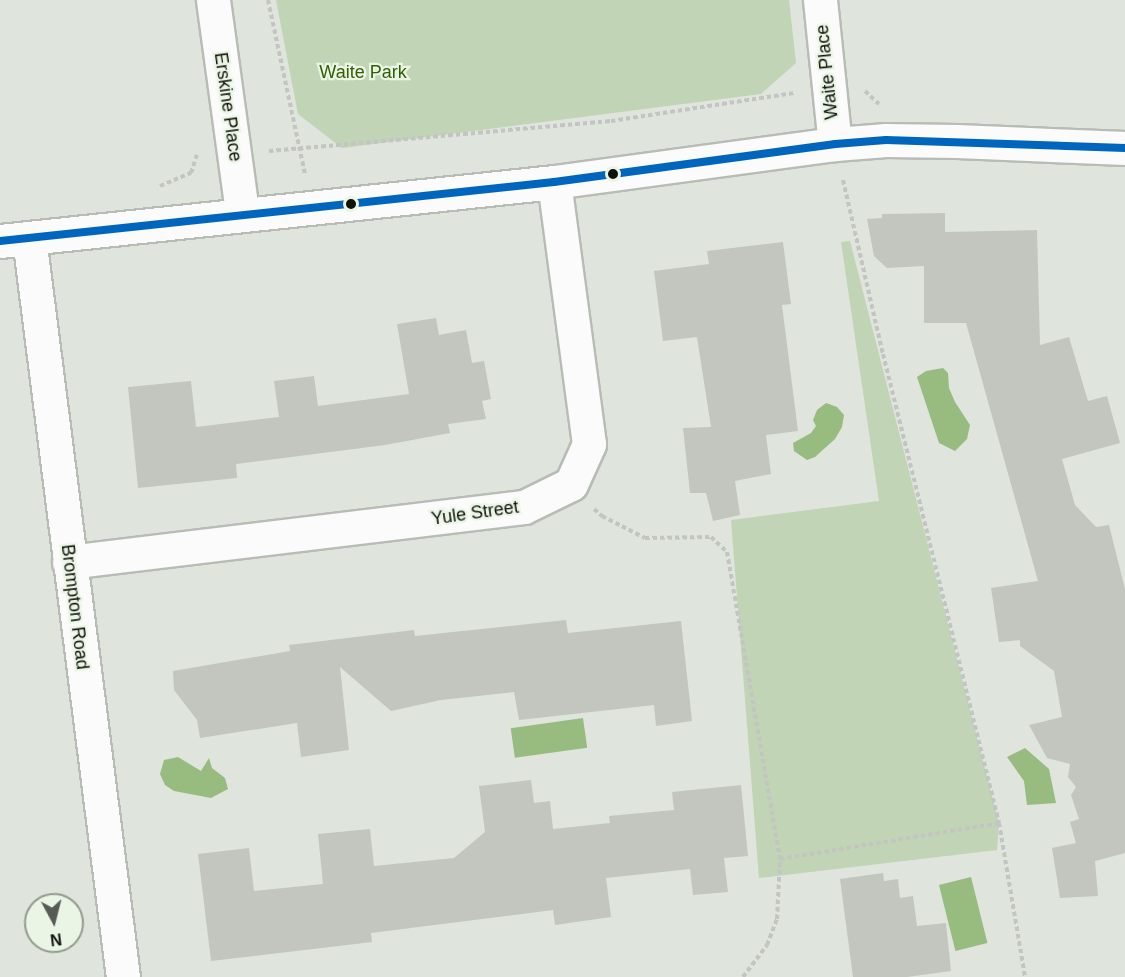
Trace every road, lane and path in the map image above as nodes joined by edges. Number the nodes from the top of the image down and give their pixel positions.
1 (213, 0) edge
2 (268, 0) edge
3 (820, 0) edge
4 (828, 88) junction
5 (886, 112) dead end
6 (835, 144) junction
7 (1125, 148) edge
8 (301, 150) junction
9 (235, 151) junction
10 (554, 182) junction
11 (151, 190) dead end
12 (242, 213) junction
13 (15, 239) edge
14 (572, 484) junction
15 (69, 562) junction
16 (999, 823) junction
17 (780, 860) junction
18 (123, 977) edge
19 (743, 977) edge
20 (1025, 977) edge

1 - 9 street, Erskine Place
2 - 8 path
3 - 4 street, Waite Place
4 - 5 path
4 - 6 street, Waite Place
4 - 8 path
6 - 7 street
6 - 10 street
6 - 16 path
8 - 9 path
9 - 11 path
9 - 12 street, Erskine Place
10 - 12 street
10 - 14 street
12 - 13 street
13 - 15 street, Brompton Road
14 - 15 street, Yule Street
14 - 17 path
15 - 18 street, Brompton Road
16 - 17 path
16 - 20 path
17 - 19 path

